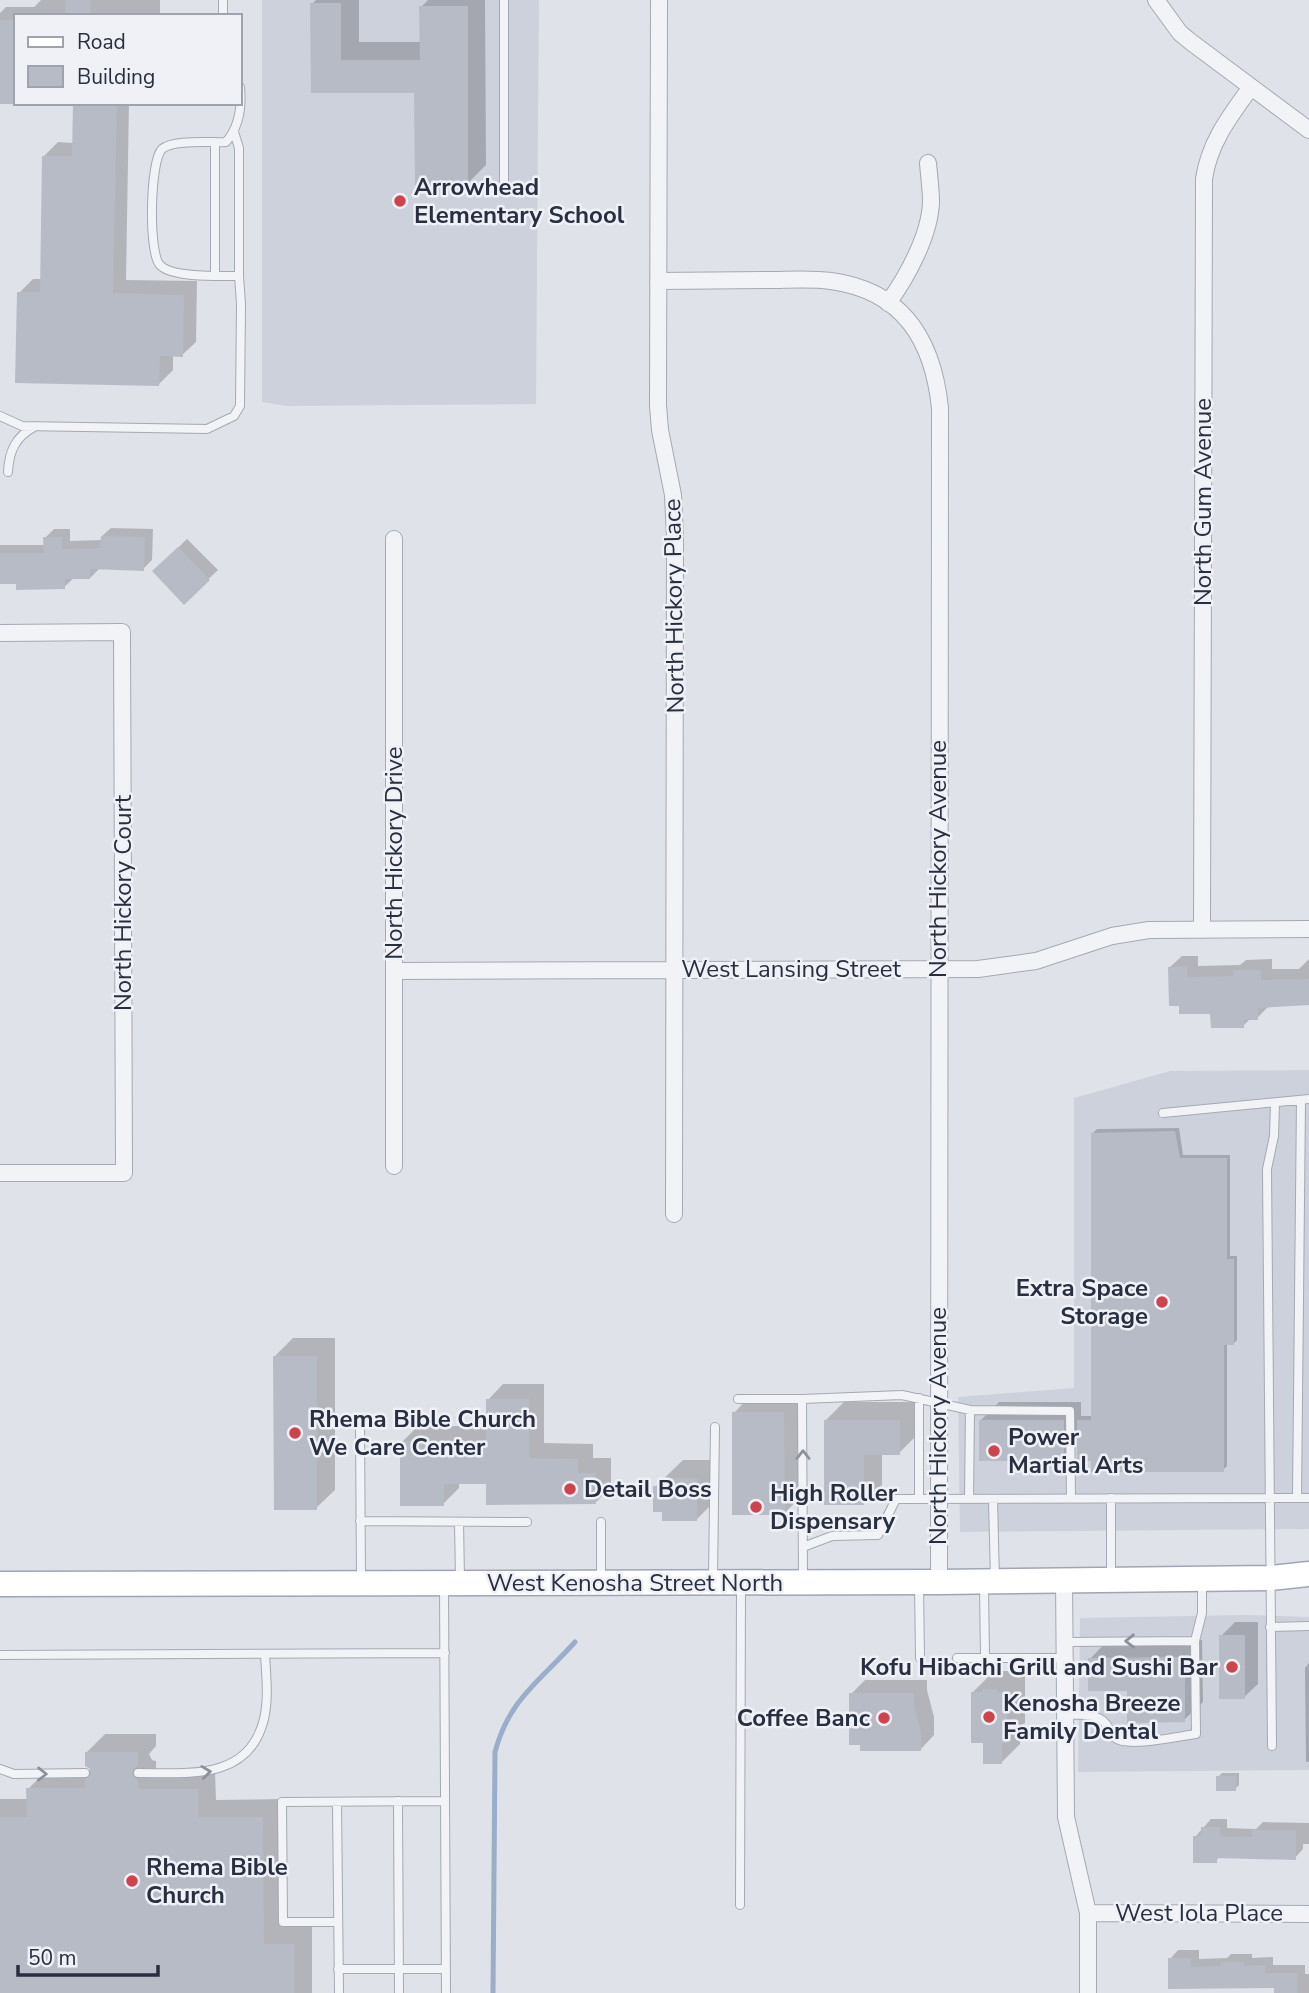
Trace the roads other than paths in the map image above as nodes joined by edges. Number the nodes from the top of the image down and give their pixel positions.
1 (504, 0) edge
2 (659, 0) edge
3 (1156, 0) edge
4 (1251, 87) junction
5 (240, 105) edge
6 (1309, 130) edge
7 (234, 132) junction
8 (215, 142) junction
9 (928, 163) dead end
10 (504, 186) dead end
11 (215, 275) junction
12 (239, 276) junction
13 (658, 281) junction
14 (888, 303) junction
15 (0, 416) edge
16 (34, 427) junction
17 (8, 472) dead end
18 (394, 539) dead end
19 (0, 633) edge
20 (1309, 929) edge
21 (1202, 930) junction
22 (938, 969) junction
23 (674, 970) junction
24 (394, 971) junction
25 (1305, 1100) edge
26 (1275, 1103) junction
27 (1163, 1113) dead end
28 (394, 1166) dead end
29 (0, 1174) edge
30 (674, 1214) dead end
31 (919, 1398) junction
32 (738, 1399) dead end
33 (802, 1399) junction
34 (937, 1404) junction
35 (970, 1410) junction
36 (360, 1423) dead end
37 (715, 1427) dead end
38 (1309, 1497) edge
39 (1071, 1498) junction
40 (1111, 1498) junction
41 (1268, 1498) junction
42 (1297, 1498) junction
43 (919, 1499) junction
44 (938, 1499) junction
45 (970, 1499) junction
46 (993, 1499) junction
47 (360, 1521) junction
48 (459, 1522) junction
49 (527, 1522) dead end
50 (601, 1522) dead end
51 (803, 1548) junction
52 (1309, 1574) edge
53 (1270, 1578) junction
54 (1202, 1579) junction
55 (1064, 1580) junction
56 (1111, 1580) junction
57 (989, 1582) junction
58 (361, 1583) junction
59 (452, 1583) junction
60 (601, 1583) junction
61 (713, 1583) junction
62 (741, 1583) junction
63 (803, 1583) junction
64 (929, 1583) junction
65 (1309, 1583) edge
66 (0, 1584) edge
67 (1309, 1626) edge
68 (1270, 1627) junction
69 (1195, 1641) junction
70 (1064, 1650) junction
71 (444, 1653) junction
72 (265, 1654) junction
73 (0, 1655) edge
74 (920, 1658) dead end
75 (957, 1658) dead end
76 (985, 1658) junction
77 (1065, 1715) junction
78 (1272, 1746) dead end
79 (0, 1769) edge
80 (85, 1773) dead end
81 (138, 1773) dead end
82 (398, 1801) junction
83 (445, 1801) junction
84 (337, 1802) junction
85 (740, 1905) dead end
86 (1088, 1913) junction
87 (1309, 1914) edge
88 (338, 1922) junction
89 (338, 1969) junction
90 (399, 1969) junction
91 (446, 1969) junction
92 (339, 1993) edge
93 (399, 1993) edge
94 (446, 1993) edge
95 (1088, 1993) edge

1 - 10 lane
2 - 13 street, North Hickory Place
3 - 4 street
4 - 6 street
4 - 21 street, North Gum Avenue
5 - 7 lane
7 - 8 lane
7 - 12 lane
8 - 11 lane
8 - 11 lane
9 - 14 street
11 - 12 lane
12 - 16 lane
13 - 14 street, North Hickory Avenue
13 - 23 street, North Hickory Place
14 - 22 street, North Hickory Avenue
15 - 16 lane
16 - 17 lane
18 - 24 street, North Hickory Drive
19 - 29 street, North Hickory Court
20 - 21 street, West Lansing Street
21 - 22 street, West Lansing Street
22 - 23 street, West Lansing Street
22 - 34 street, North Hickory Avenue
23 - 24 street, West Lansing Street
23 - 30 street, North Hickory Place
24 - 28 street, North Hickory Drive
25 - 26 lane
25 - 42 lane
26 - 27 lane
26 - 41 lane
31 - 33 lane
31 - 34 lane
31 - 43 lane
32 - 33 lane
51 -> 33 lane
34 - 35 lane
34 - 44 street, North Hickory Avenue
35 - 39 lane
35 - 45 lane
36 - 47 lane
37 - 61 lane
38 - 42 lane
39 - 40 lane
39 - 46 lane
40 - 41 lane
40 - 56 lane
41 - 42 lane
41 - 53 lane
43 - 44 lane
43 - 51 lane
44 - 45 lane
44 - 64 street, North Hickory Avenue
45 - 46 lane
46 - 57 lane
47 - 48 lane
47 - 58 lane
48 - 49 lane
48 - 59 lane
50 - 60 lane
51 - 63 lane
52 - 53 main road, West Kenosha Street North
53 - 54 main road, West Kenosha Street North
53 - 65 main road, West Kenosha Street North
53 - 68 lane
54 - 56 main road, West Kenosha Street North
54 - 69 lane
55 - 56 main road, West Kenosha Street North
55 - 57 main road, West Kenosha Street North
55 - 70 street
57 - 64 main road, West Kenosha Street North
57 - 76 lane
58 - 59 main road, West Kenosha Street North
58 - 66 main road, West Kenosha Street North
59 - 60 main road, West Kenosha Street North
59 - 71 lane
60 - 61 main road, West Kenosha Street North
61 - 62 main road, West Kenosha Street North
62 - 63 main road, West Kenosha Street North
62 - 85 lane
63 - 64 main road, West Kenosha Street North
64 - 74 lane
67 - 68 lane
68 - 78 lane
69 -> 70 lane
69 - 77 lane
70 - 76 lane
70 - 77 street
71 - 72 lane
71 - 83 lane
72 - 73 lane
81 -> 72 lane
75 - 76 lane
77 - 86 street
79 -> 80 lane
82 - 83 lane
82 - 84 lane
82 - 90 lane
83 - 91 lane
84 - 88 lane
84 - 88 lane
86 - 87 street, West Iola Place
86 - 95 street
88 - 89 lane
89 - 90 lane
89 - 92 lane
90 - 91 lane
90 - 93 lane
91 - 94 lane

